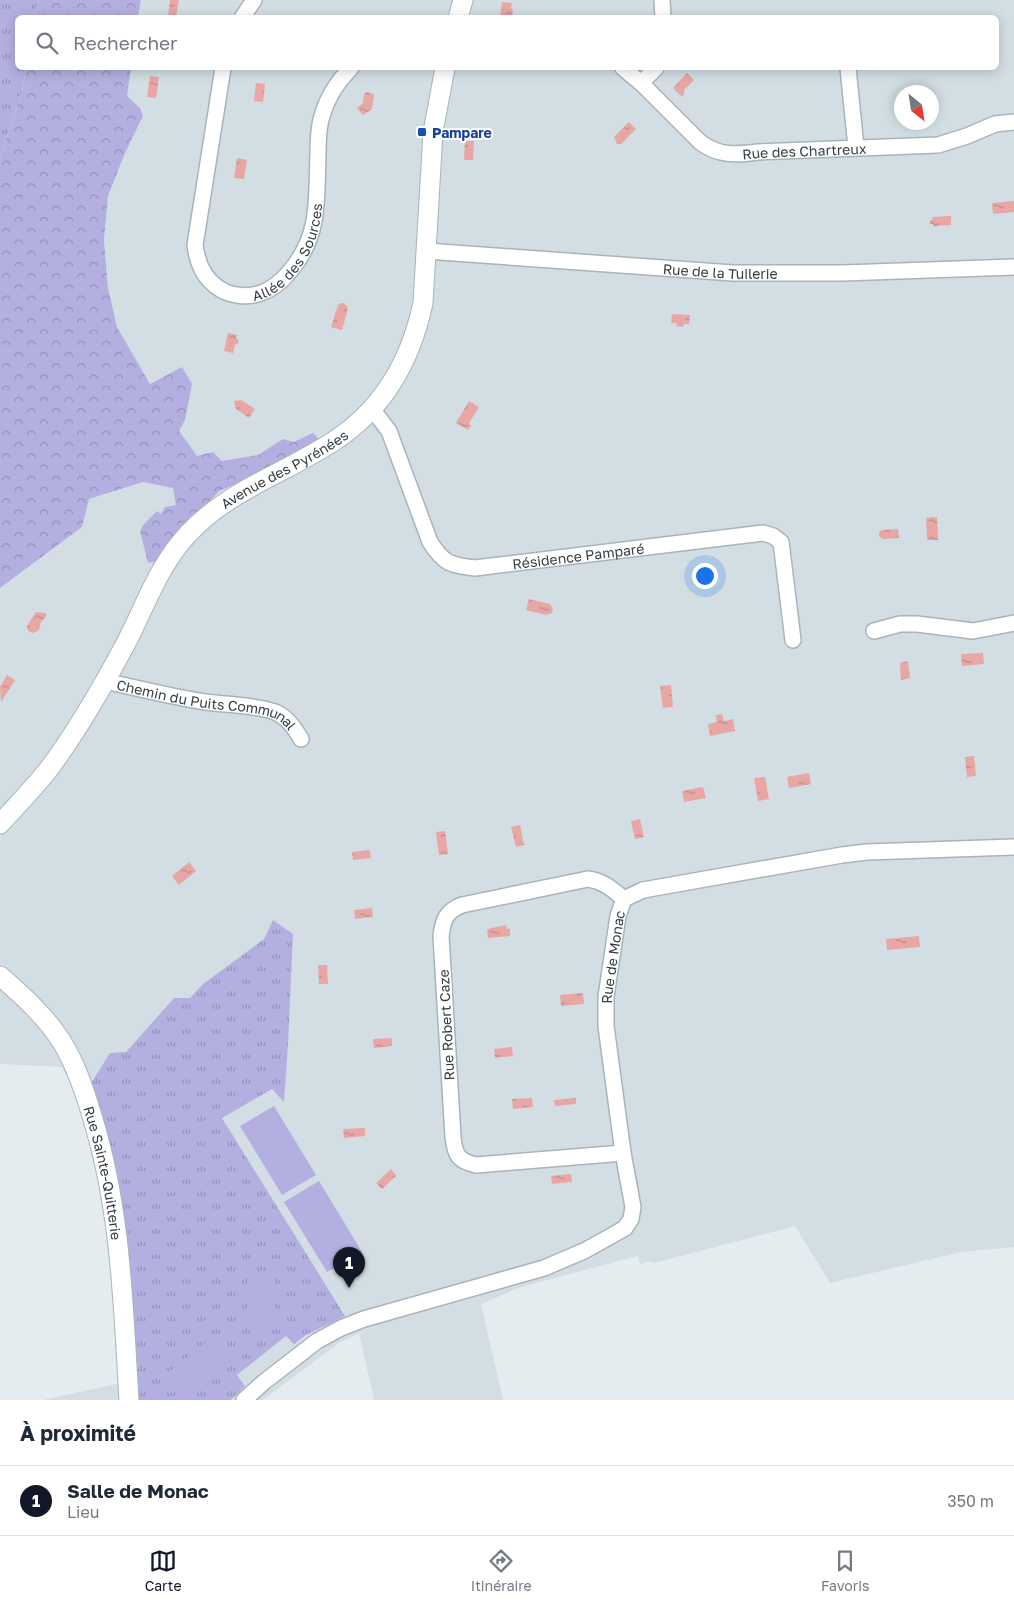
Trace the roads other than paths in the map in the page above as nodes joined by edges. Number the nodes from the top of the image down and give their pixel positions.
1 (254, 0) edge
2 (463, 0) edge
3 (662, 0) edge
4 (244, 15) edge
5 (459, 15) edge
6 (662, 15) edge
7 (224, 70) edge
8 (349, 70) edge
9 (445, 70) edge
10 (625, 70) edge
11 (654, 70) edge
12 (848, 70) edge
13 (641, 83) junction
14 (1014, 122) edge
15 (856, 147) junction
16 (426, 251) junction
17 (1014, 267) edge
18 (372, 409) junction
19 (1014, 623) edge
20 (874, 631) dead end
21 (793, 640) dead end
22 (104, 681) junction
23 (301, 739) dead end
24 (0, 824) edge
25 (1014, 847) edge
26 (624, 899) junction
27 (0, 976) edge
28 (623, 1152) junction
29 (129, 1400) edge
30 (244, 1400) edge

1 - 4 street
2 - 5 street
3 - 6 street
7 - 8 street, Allée des Sources
9 - 16 street, Avenue des Pyrénées
10 - 13 street, Rue des Chartreux
11 - 13 street
12 - 15 street
13 - 15 street, Rue des Chartreux
14 - 15 street, Rue des Chartreux
16 - 17 street, Rue de la Tuilerie
16 - 18 street, Avenue des Pyrénées
18 - 21 street, Résidence Pamparé
18 - 22 street, Avenue des Pyrénées
19 - 20 street
22 - 23 street, Chemin du Puits Communal
22 - 24 street, Avenue des Pyrénées
25 - 26 street, Rue de Monac
26 - 28 street, Rue de Monac
26 - 28 street, Rue Robert Caze
27 - 29 street, Rue Sainte-Quitterie
28 - 30 street, Rue de Monac

